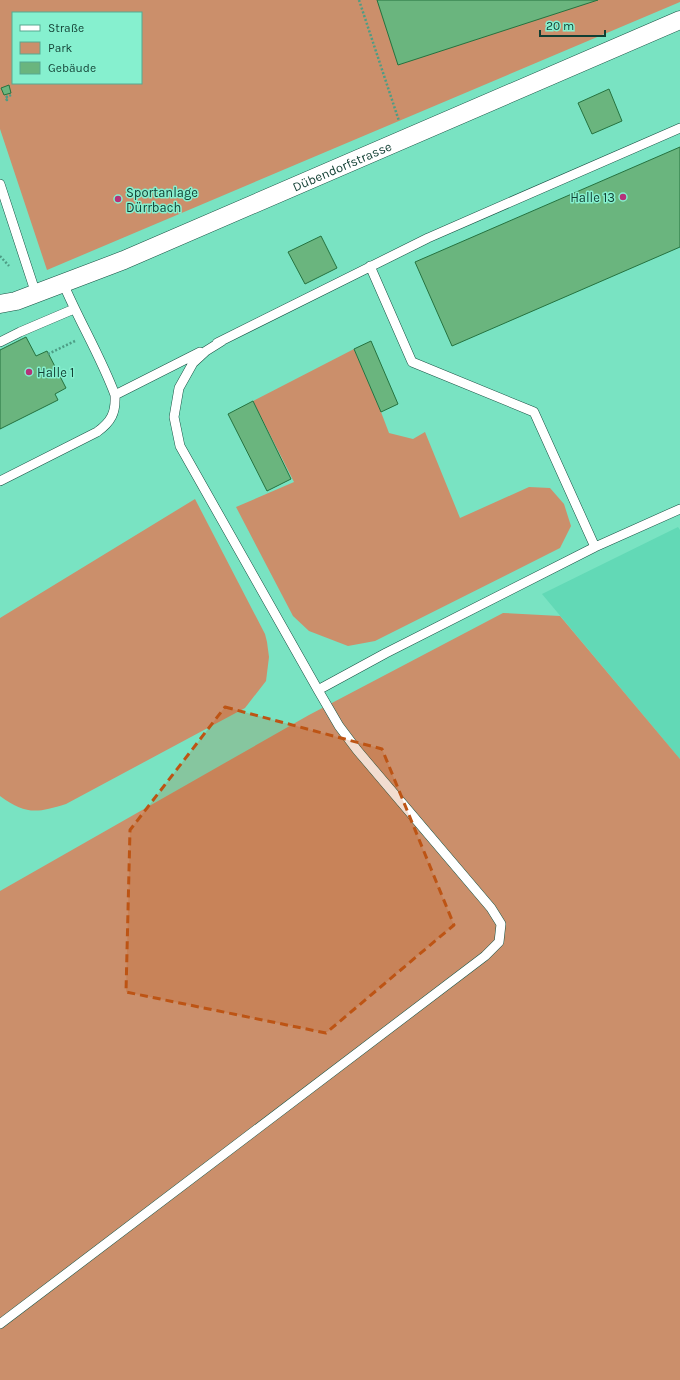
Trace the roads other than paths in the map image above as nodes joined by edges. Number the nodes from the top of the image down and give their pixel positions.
1 (680, 20) edge
2 (680, 128) edge
3 (0, 184) edge
4 (370, 266) junction
5 (63, 283) junction
6 (36, 294) junction
7 (0, 304) edge
8 (74, 309) junction
9 (222, 341) junction
10 (0, 342) edge
11 (115, 395) junction
12 (0, 481) edge
13 (680, 509) edge
14 (595, 547) junction
15 (318, 690) junction
16 (0, 1324) edge

1 - 5 street, Dübendorfstrasse
2 - 4 lane
3 - 6 lane
4 - 9 lane
4 - 14 lane
5 - 6 street, Dübendorfstrasse
5 - 8 lane
6 - 7 street, Dübendorfstrasse
8 - 10 lane
8 - 11 lane
9 - 11 lane
9 - 15 lane
11 - 12 lane
13 - 14 lane
14 - 15 lane
15 - 16 lane

